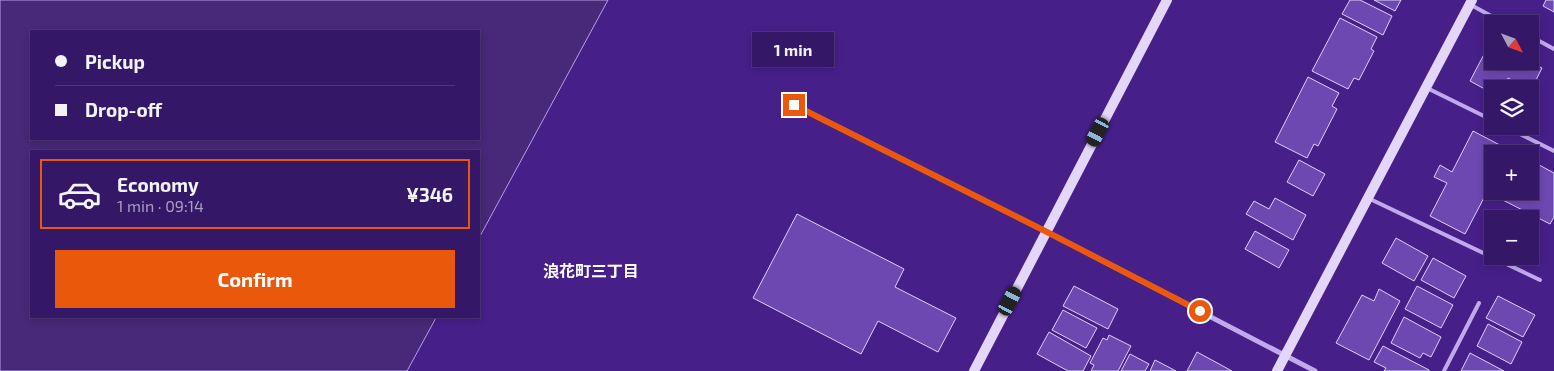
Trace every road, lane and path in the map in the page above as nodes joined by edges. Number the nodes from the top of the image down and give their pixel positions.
1 (1166, 0) edge
2 (1471, 2) edge
3 (1492, 15) edge
4 (1539, 41) edge
5 (1554, 49) edge
6 (1426, 88) junction
7 (794, 105) dead end
8 (1484, 116) edge
9 (1522, 135) edge
10 (1554, 151) edge
11 (1368, 198) junction
12 (1047, 232) junction
13 (1540, 280) dead end
14 (1479, 303) dead end
15 (1285, 355) junction
16 (974, 371) edge
17 (1277, 371) edge
18 (1315, 371) edge
19 (1444, 371) edge

1 - 12 street
2 - 3 lane
2 - 6 street
4 - 5 lane
6 - 8 lane
6 - 11 street
7 - 12 street
9 - 10 lane
11 - 13 lane
11 - 15 street
12 - 15 street
12 - 16 street
14 - 19 lane
15 - 17 street
15 - 18 street

